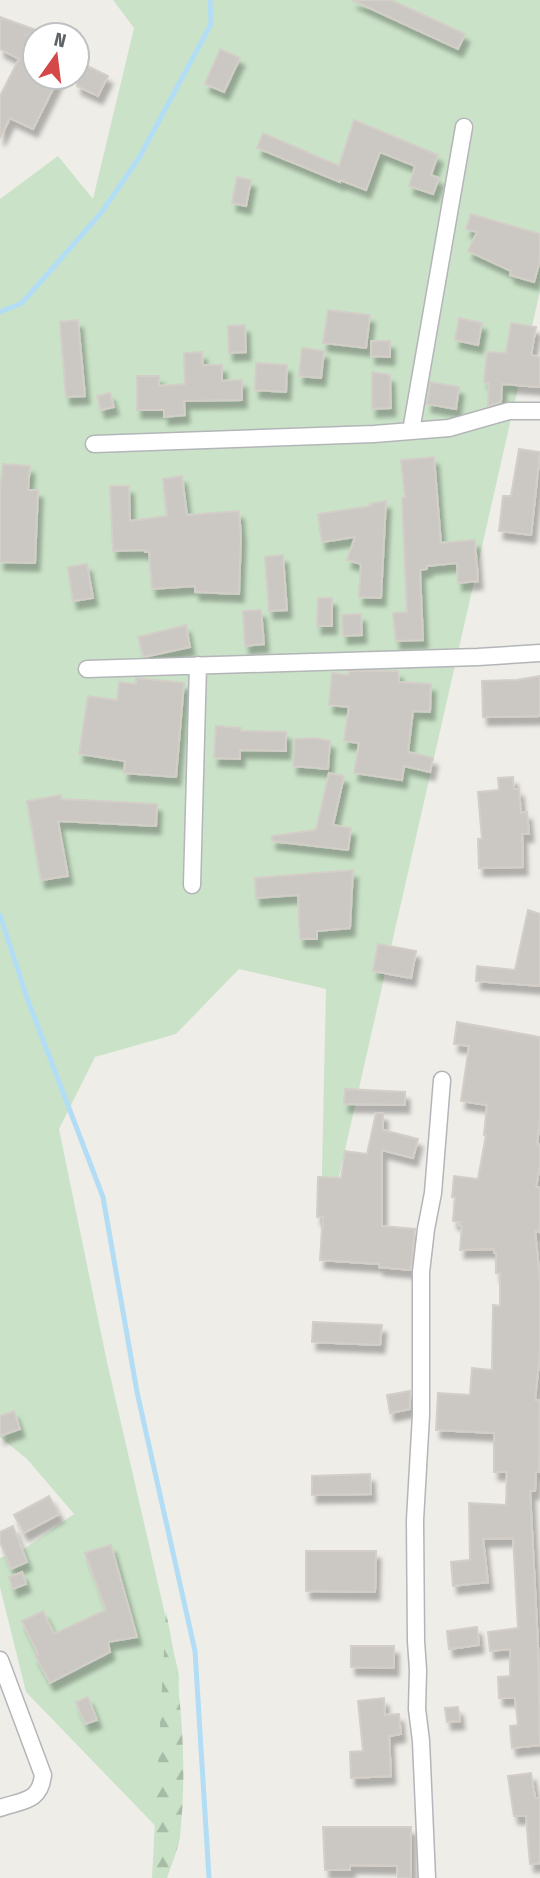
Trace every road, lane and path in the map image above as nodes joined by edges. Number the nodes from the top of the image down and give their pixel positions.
1 (464, 127) dead end
2 (540, 411) edge
3 (411, 431) junction
4 (94, 444) dead end
5 (540, 653) edge
6 (198, 666) junction
7 (87, 669) dead end
8 (192, 886) dead end
9 (442, 1080) dead end
10 (0, 1660) edge
11 (0, 1808) edge
12 (427, 1878) edge

1 - 3 street
2 - 3 street
3 - 4 street
5 - 6 street
6 - 7 street
6 - 8 street
9 - 12 street
10 - 11 street

